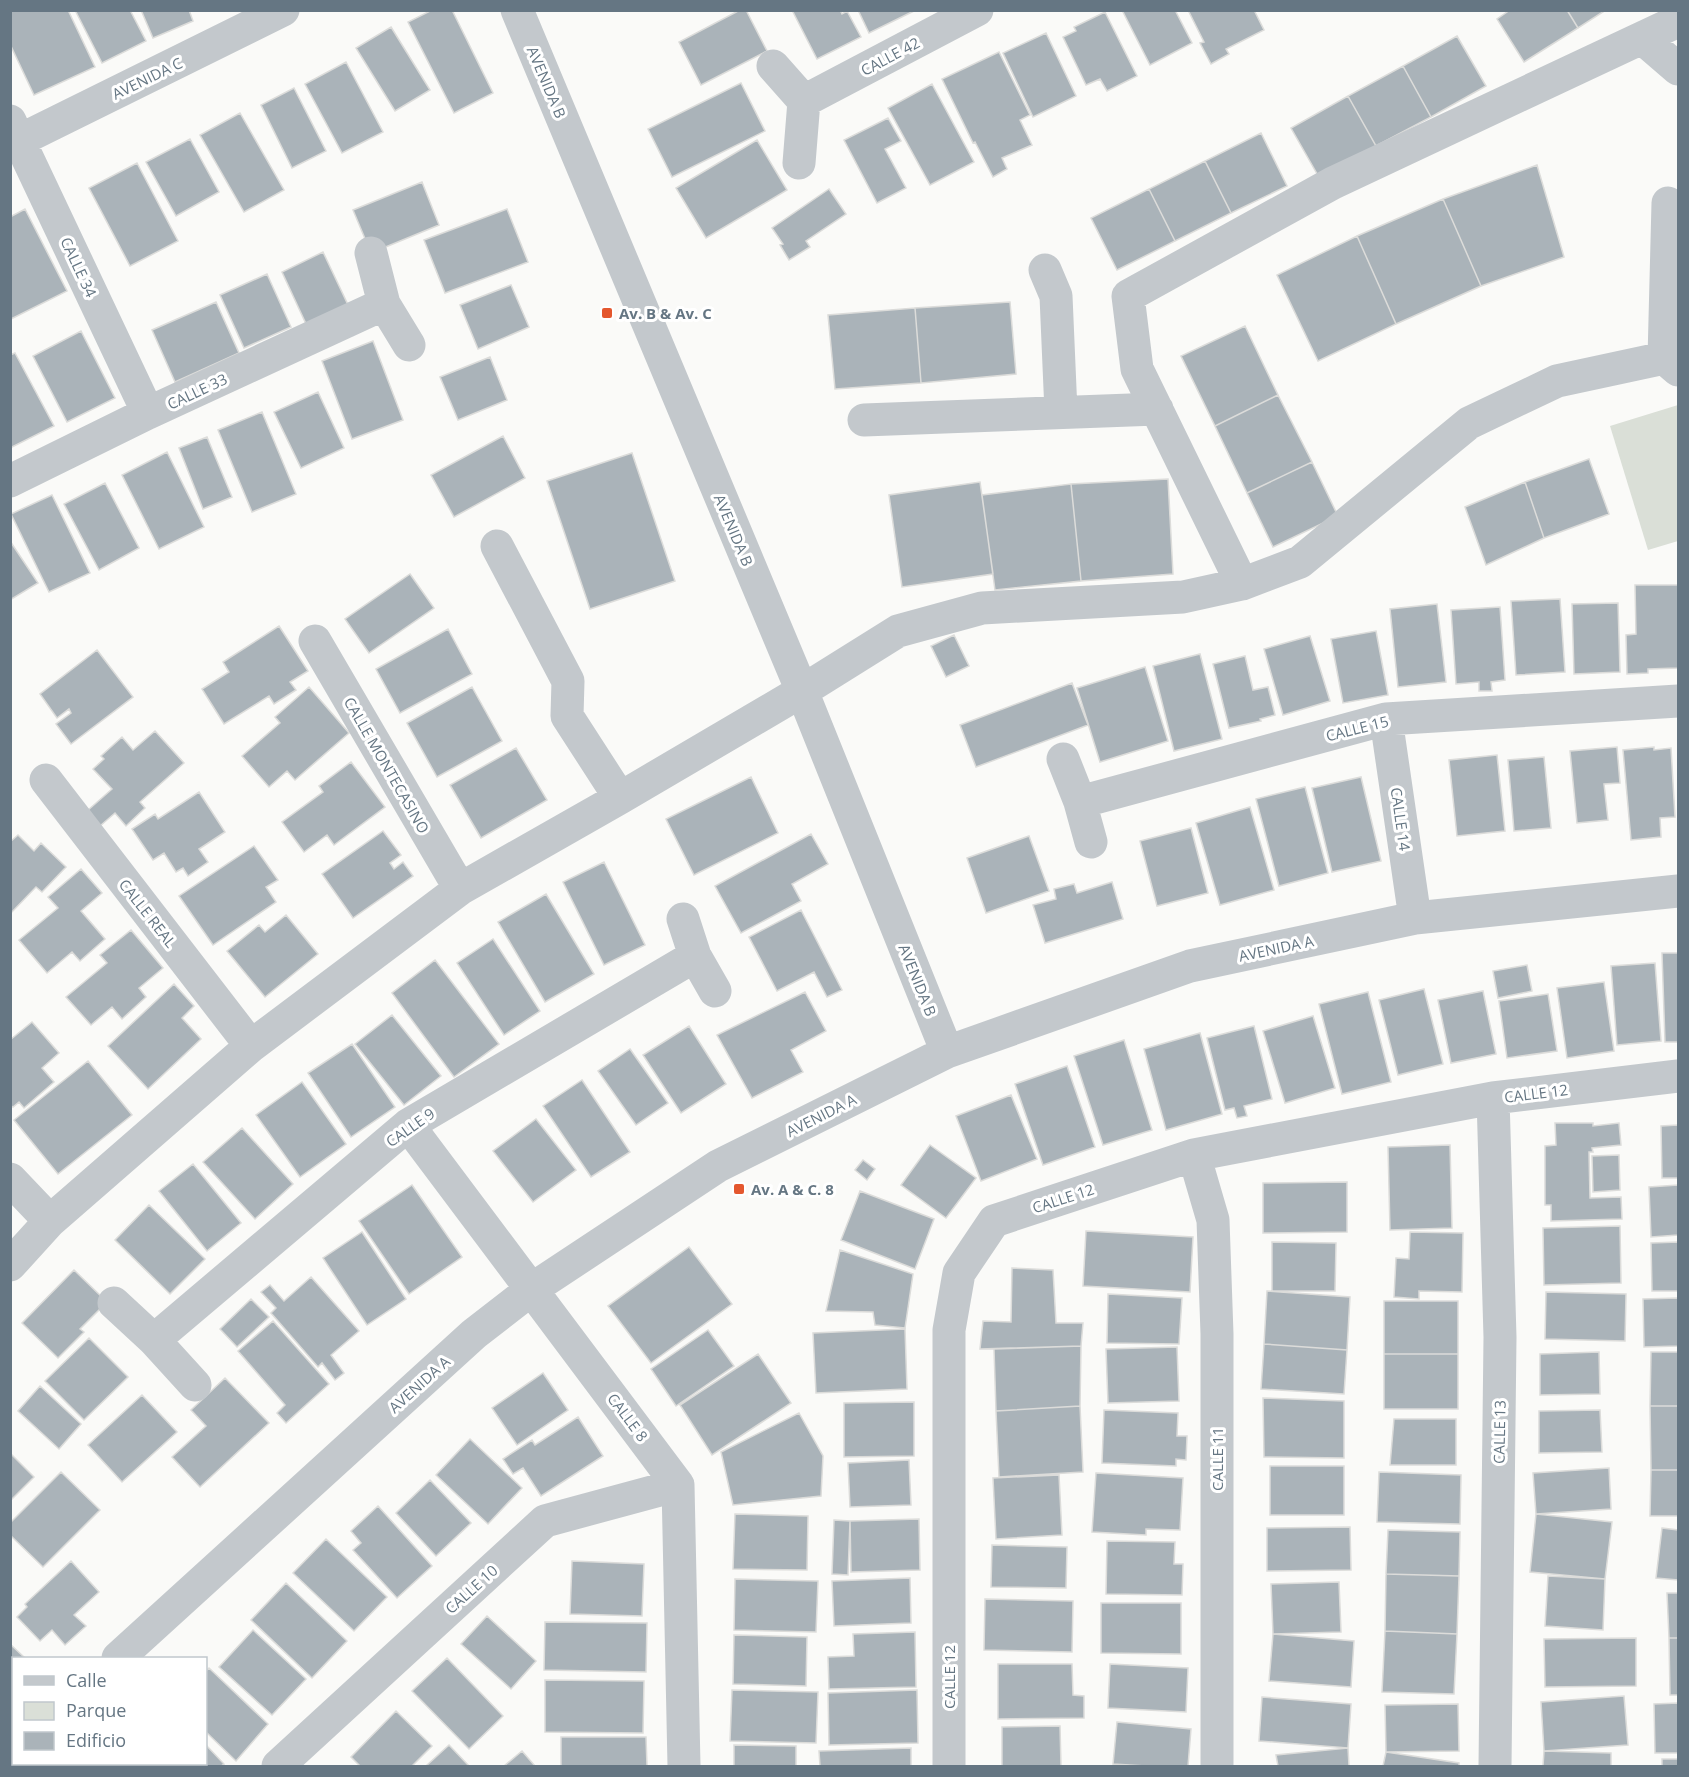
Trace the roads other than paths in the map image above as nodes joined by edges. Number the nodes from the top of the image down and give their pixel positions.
1 (284, 10) edge
2 (517, 10) edge
3 (976, 10) edge
4 (1678, 21) edge
5 (1642, 38) junction
6 (773, 66) dead end
7 (1678, 69) edge
8 (804, 101) junction
9 (14, 135) edge
10 (799, 163) dead end
11 (1668, 203) dead end
12 (370, 252) dead end
13 (1046, 270) dead end
14 (384, 304) junction
15 (408, 345) dead end
16 (1671, 364) edge
17 (1157, 409) junction
18 (1061, 412) junction
19 (148, 413) junction
20 (864, 420) dead end
21 (10, 481) edge
22 (497, 546) dead end
23 (1242, 584) junction
24 (315, 641) dead end
25 (802, 691) junction
26 (1678, 701) edge
27 (1386, 719) junction
28 (1063, 759) dead end
29 (46, 780) dead end
30 (620, 798) junction
31 (1080, 802) junction
32 (1091, 843) dead end
33 (460, 889) junction
34 (1678, 891) edge
35 (1415, 918) junction
36 (683, 919) dead end
37 (695, 956) junction
38 (715, 991) dead end
39 (251, 1046) junction
40 (946, 1052) junction
41 (1678, 1076) edge
42 (1493, 1098) junction
43 (408, 1125) junction
44 (1194, 1155) junction
45 (10, 1179) edge
46 (50, 1221) junction
47 (10, 1265) edge
48 (531, 1289) junction
49 (114, 1303) dead end
50 (154, 1340) junction
51 (195, 1385) dead end
52 (678, 1485) junction
53 (120, 1657) edge
54 (294, 1761) edge
55 (684, 1767) edge
56 (949, 1767) edge
57 (1217, 1767) edge
58 (1495, 1767) edge

1 - 9 street, AVENIDA C
2 - 25 street, AVENIDA B
3 - 8 street, CALLE 42
4 - 5 street
5 - 7 street
5 - 17 street
6 - 8 street
8 - 10 street
9 - 19 street, CALLE 34
11 - 16 street
12 - 14 street
13 - 18 street
14 - 15 street
14 - 19 street, CALLE 33
16 - 23 street
17 - 18 street
17 - 23 street
18 - 20 street
19 - 21 street, CALLE 33
22 - 30 street
23 - 25 street
24 - 33 street, CALLE MONTECASINO
25 - 30 street
25 - 40 street, AVENIDA B
26 - 27 street, CALLE 15
27 - 31 street, CALLE 15
27 - 35 street, CALLE 14
28 - 31 street
29 - 39 street, CALLE REAL
30 - 33 street
31 - 32 street
33 - 39 street
34 - 35 street, AVENIDA A
35 - 40 street, AVENIDA A
36 - 37 street
37 - 38 street
37 - 43 street, CALLE 9
39 - 46 street
40 - 48 street, AVENIDA A
41 - 42 street, CALLE 12
42 - 44 street, CALLE 12
42 - 58 street, CALLE 13
43 - 48 street, CALLE 8
43 - 50 street, CALLE 9
44 - 56 street, CALLE 12
44 - 57 street, CALLE 11
45 - 46 street
46 - 47 street
48 - 52 street, CALLE 8
48 - 53 street, AVENIDA A
49 - 50 street
50 - 51 street
52 - 54 street, CALLE 10
52 - 55 street

